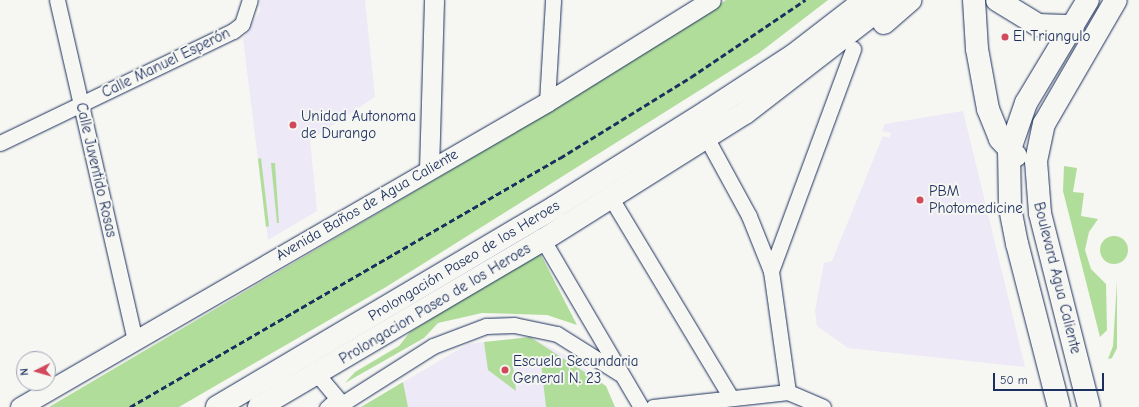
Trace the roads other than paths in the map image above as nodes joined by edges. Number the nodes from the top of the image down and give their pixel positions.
1 (57, 0) edge
2 (250, 0) edge
3 (434, 0) edge
4 (553, 0) edge
5 (712, 0) edge
6 (846, 0) edge
7 (865, 0) edge
8 (891, 0) edge
9 (910, 0) edge
10 (974, 0) edge
11 (997, 0) edge
12 (1088, 0) edge
13 (1116, 0) edge
14 (1072, 26) junction
15 (853, 49) junction
16 (547, 102) junction
17 (81, 104) junction
18 (708, 111) junction
19 (745, 113) junction
20 (706, 137) junction
21 (0, 143) edge
22 (1009, 152) junction
23 (1036, 161) junction
24 (429, 169) junction
25 (611, 198) junction
26 (543, 240) junction
27 (771, 271) junction
28 (135, 340) junction
29 (619, 373) junction
30 (317, 374) junction
31 (788, 392) junction
32 (731, 398) junction
33 (338, 403) edge
34 (20, 407) edge
35 (217, 407) edge
36 (258, 407) edge
37 (325, 407) edge
38 (641, 407) edge
39 (653, 407) edge
40 (823, 407) edge
41 (1059, 407) edge
42 (1089, 407) edge

1 - 17 street, Calle Juventido Rosas
2 - 17 street, Calle Manuel Esperón
3 - 24 street
4 - 16 street
5 - 16 street, Avenida Baños de Agua Caliente
6 - 18 main road
7 - 18 main road
8 - 19 main road
9 - 15 main road
10 - 22 main road
11 - 14 main road
12 - 14 main road, Boulevard Agua Caliente
13 - 23 main road, Boulevard Agua Caliente
14 - 22 main road, Boulevard Agua Caliente
15 - 19 main road
15 - 27 street
16 - 24 street, Avenida Baños de Agua Caliente
17 - 21 street, Calle Manuel Esperón
17 - 28 street, Calle Juventido Rosas
18 - 35 main road, Prolongación Paseo de los Heroes
19 - 20 main road, Prolongacion Paseo de los Heroes
20 - 25 main road, Prolongacion Paseo de los Heroes
20 - 27 street
22 - 23 main road
22 - 41 main road, Boulevard Agua Caliente
23 - 42 main road, Boulevard Agua Caliente
24 - 28 street, Avenida Baños de Agua Caliente
25 - 26 main road, Prolongacion Paseo de los Heroes
25 - 32 street
26 - 29 street
26 - 30 main road, Prolongacion Paseo de los Heroes
27 - 31 street
28 - 34 street, Avenida Baños de Agua Caliente
29 - 33 street
29 - 38 street
30 - 33 street
30 - 36 main road, Prolongacion Paseo de los Heroes
31 - 32 street
31 - 40 street
32 - 39 street
33 - 37 street

